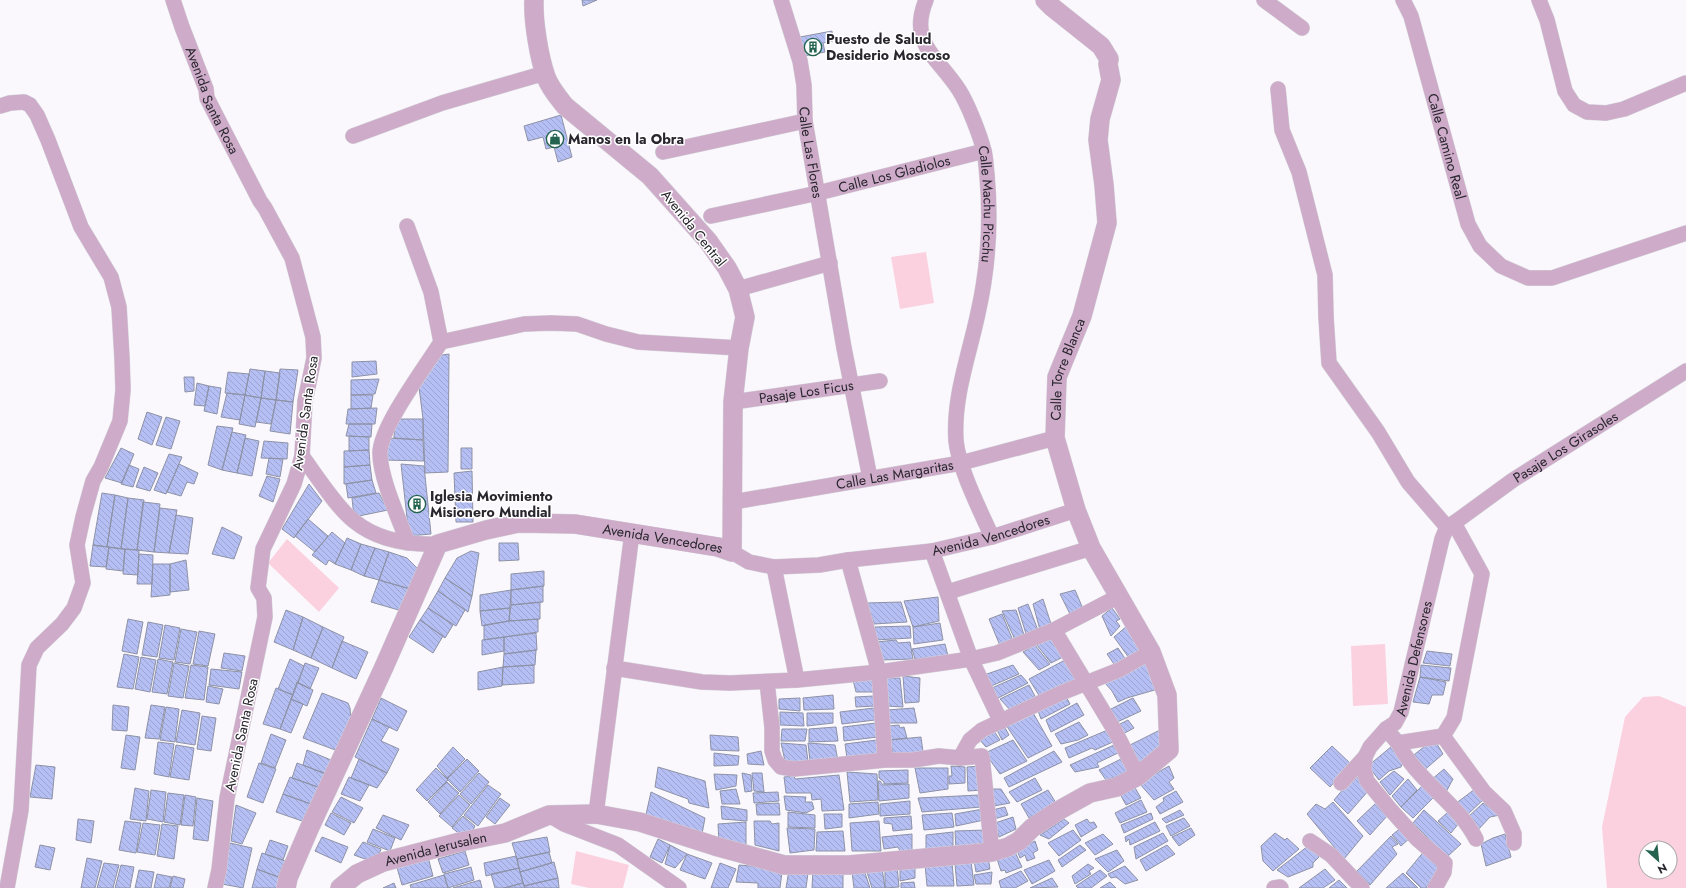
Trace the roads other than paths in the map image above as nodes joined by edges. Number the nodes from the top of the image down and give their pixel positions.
1 (174, 0) edge
2 (534, 0) edge
3 (781, 0) edge
4 (926, 0) edge
5 (1045, 0) edge
6 (1264, 0) edge
7 (1403, 0) edge
8 (1539, 0) edge
9 (1302, 28) dead end
10 (545, 72) junction
11 (1686, 83) edge
12 (1278, 89) dead end
13 (0, 106) edge
14 (805, 121) junction
15 (353, 136) dead end
16 (984, 151) junction
17 (663, 152) dead end
18 (818, 193) junction
19 (711, 216) dead end
20 (407, 226) dead end
21 (1686, 233) edge
22 (830, 263) junction
23 (738, 288) junction
24 (441, 342) junction
25 (739, 348) junction
26 (1686, 371) edge
27 (880, 382) dead end
28 (851, 385) junction
29 (733, 402) junction
30 (1055, 438) junction
31 (302, 456) junction
32 (961, 463) junction
33 (870, 478) junction
34 (733, 502) junction
35 (1076, 510) junction
36 (1450, 525) junction
37 (632, 533) junction
38 (992, 537) junction
39 (408, 543) junction
40 (438, 544) junction
41 (1091, 548) junction
42 (932, 551) junction
43 (732, 552) junction
44 (848, 560) junction
45 (774, 567) junction
46 (948, 592) junction
47 (1119, 596) junction
48 (1054, 630) junction
49 (1151, 652) junction
50 (971, 659) junction
51 (614, 668) junction
52 (879, 672) junction
53 (797, 680) junction
54 (767, 682) junction
55 (1087, 683) junction
56 (1000, 722) junction
57 (1386, 729) junction
58 (1443, 736) junction
59 (1398, 743) junction
60 (1365, 757) junction
61 (960, 758) junction
62 (885, 760) junction
63 (1138, 776) junction
64 (1341, 783) dead end
65 (596, 814) junction
66 (543, 817) junction
67 (1476, 839) dead end
68 (1310, 841) dead end
69 (1514, 843) dead end
70 (992, 852) junction
71 (678, 887) edge
72 (7, 888) edge
73 (215, 888) edge
74 (286, 888) edge
75 (340, 888) edge
76 (660, 888) edge
77 (1274, 888) edge
78 (1281, 888) edge
79 (1362, 888) edge
80 (1435, 888) edge

1 - 31 street, Avenida Santa Rosa
2 - 10 street, Avenida Central
3 - 14 street, Calle Las Flores
4 - 16 street, Calle Machu Picchu
5 - 30 street, Calle Torre Blanca
6 - 9 street
7 - 21 street, Calle Camino Real
8 - 11 street
10 - 15 street
10 - 23 street, Avenida Central
12 - 36 street
13 - 72 street
14 - 17 street
14 - 18 street, Calle Las Flores
16 - 18 street, Calle Los Gladiolos
16 - 32 street, Calle Machu Picchu
18 - 19 street, Calle Los Gladiolos
18 - 22 street, Calle Las Flores
20 - 24 street
22 - 23 street
22 - 28 street, Calle Las Flores
23 - 25 street, Avenida Central
24 - 25 street
24 - 39 street
25 - 29 street, Avenida Central
26 - 36 street, Pasaje Los Girasoles
27 - 28 street, Pasaje Los Ficus
28 - 29 street, Pasaje Los Ficus
28 - 33 street
29 - 34 street, Avenida Central
30 - 32 street, Calle Las Margaritas
30 - 35 street, Calle Torre Blanca
31 - 39 street, Avenida Vencedores
31 - 73 street, Avenida Santa Rosa
32 - 33 street, Calle Las Margaritas
32 - 38 street, Calle Machu Picchu
33 - 34 street, Calle Las Margaritas
34 - 43 street, Avenida Central
35 - 38 street, Avenida Vencedores
35 - 41 street, Calle Torre Blanca
36 - 57 street, Avenida Defensores
36 - 58 street
37 - 40 street, Avenida Vencedores
37 - 43 street, Avenida Vencedores
37 - 51 street
38 - 42 street, Avenida Vencedores
39 - 40 street, Avenida Vencedores
40 - 74 street
41 - 46 street
41 - 47 street, Calle Torre Blanca
42 - 44 street, Avenida Vencedores
42 - 46 street
43 - 45 street, Avenida Vencedores
44 - 45 street, Avenida Vencedores
44 - 52 street
45 - 53 street
46 - 50 street
47 - 48 street
47 - 49 street, Calle Torre Blanca
48 - 50 street
48 - 55 street
49 - 55 street
49 - 63 street, Calle Torre Blanca
50 - 52 street
50 - 56 street
51 - 54 street
51 - 65 street
52 - 53 street
52 - 62 street
53 - 54 street
54 - 62 street
55 - 56 street
55 - 63 street
56 - 61 street
57 - 59 street
57 - 60 street, Avenida Defensores
58 - 59 street
58 - 69 street
59 - 67 street
60 - 64 street, Avenida Defensores
60 - 80 street
61 - 62 street
61 - 70 street
63 - 70 street
65 - 66 street
65 - 70 street
66 - 71 street
66 - 75 street, Avenida Jerusalen
68 - 79 street
71 - 76 street
77 - 78 street

